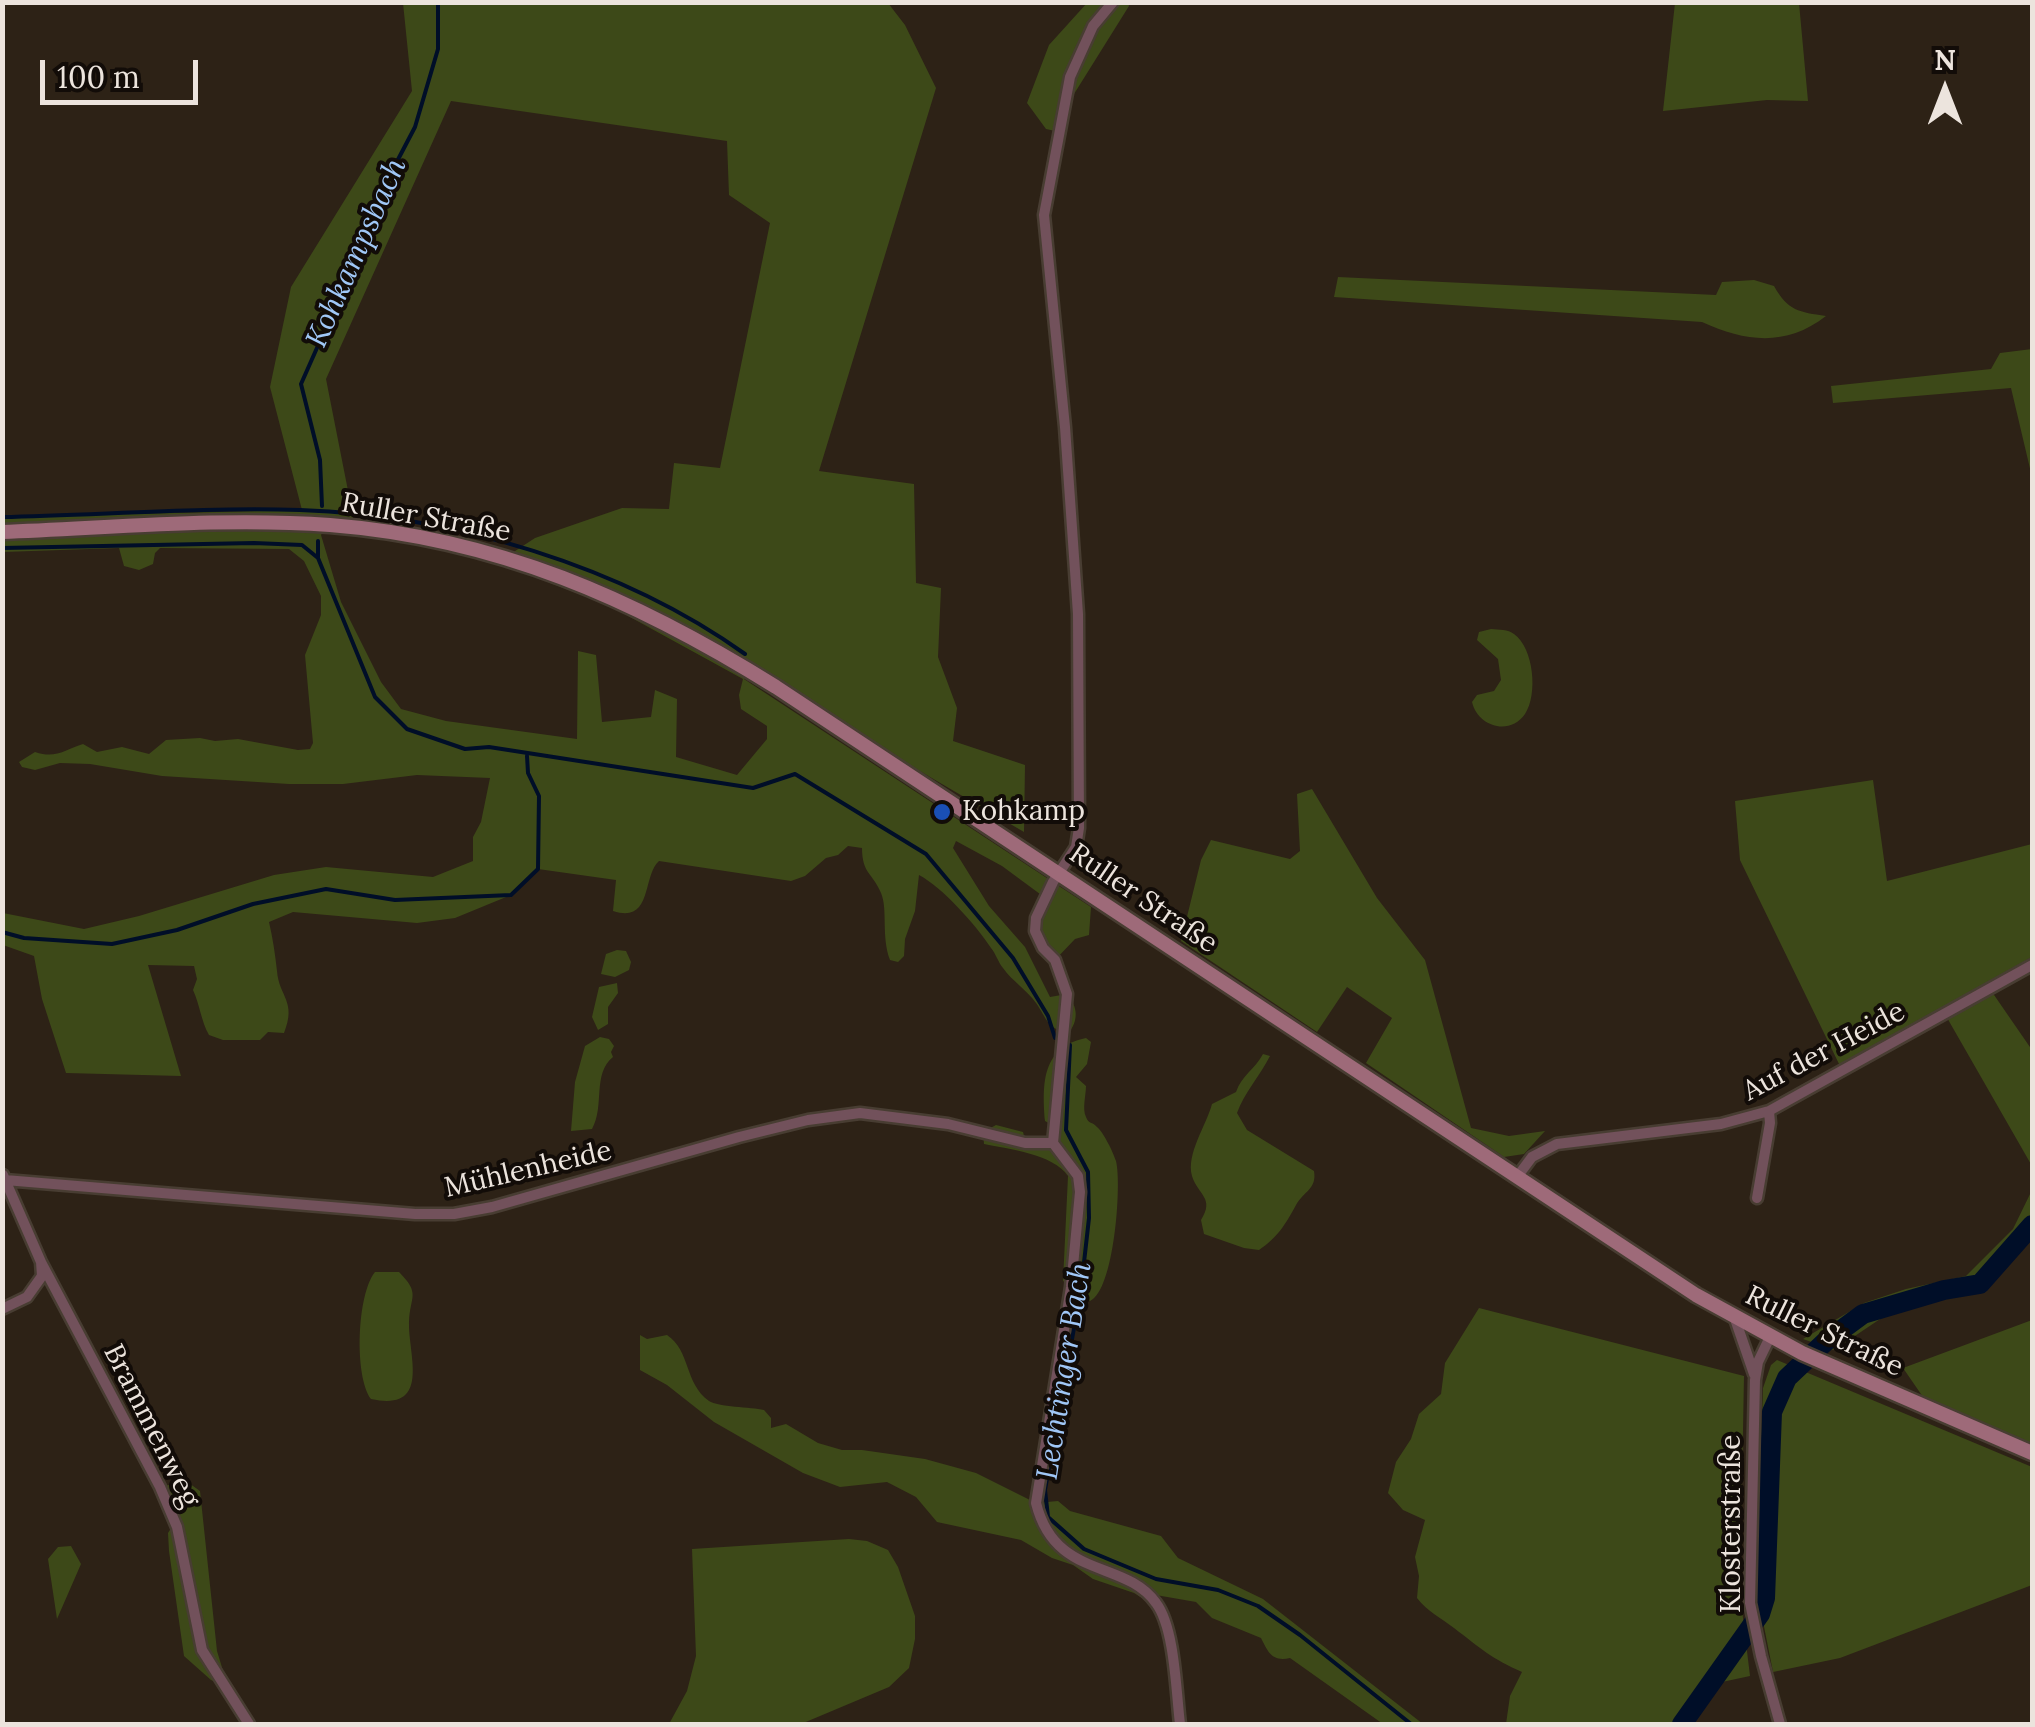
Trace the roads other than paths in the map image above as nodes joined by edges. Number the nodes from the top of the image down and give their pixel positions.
1 (1113, 2) edge
2 (2, 532) edge
3 (1060, 874) junction
4 (2032, 965) edge
5 (1768, 1111) junction
6 (1053, 1143) junction
7 (1517, 1176) junction
8 (4, 1177) edge
9 (1756, 1198) dead end
10 (41, 1262) junction
11 (2, 1310) edge
12 (1734, 1316) junction
13 (1770, 1336) junction
14 (1755, 1380) junction
15 (2032, 1452) edge
16 (249, 1724) edge
17 (1180, 1724) edge
18 (1780, 1724) edge

1 - 3 street
2 - 3 main road, Ruller Straße
3 - 6 street
3 - 7 main road, Ruller Straße
4 - 5 street, Auf der Heide
5 - 7 street, Auf der Heide
5 - 9 street
6 - 8 street, Mühlenheide
6 - 17 street
7 - 12 main road, Ruller Straße
8 - 10 street, Brammenweg
10 - 11 street
10 - 16 street, Brammenweg
12 - 13 main road, Ruller Straße
12 - 14 street, Klosterstraße
13 - 14 street, Klosterstraße
13 - 15 main road, Ruller Straße
14 - 18 street, Klosterstraße

